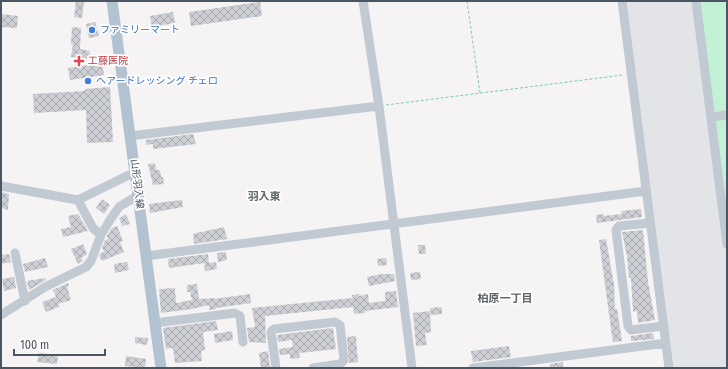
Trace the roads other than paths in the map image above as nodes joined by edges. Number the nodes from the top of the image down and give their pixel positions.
1 (112, 1) edge
2 (363, 1) edge
3 (622, 1) edge
4 (696, 1) edge
5 (379, 106) junction
6 (727, 115) edge
7 (712, 117) junction
8 (130, 136) junction
9 (135, 172) junction
10 (1, 186) edge
11 (646, 192) junction
12 (138, 195) junction
13 (78, 200) junction
14 (650, 223) junction
15 (394, 225) junction
16 (101, 235) junction
17 (727, 244) edge
18 (15, 254) dead end
19 (146, 256) junction
20 (25, 301) junction
21 (1, 315) edge
22 (155, 323) junction
23 (663, 326) junction
24 (243, 342) dead end
25 (666, 343) junction
26 (541, 364) edge
27 (161, 368) edge
28 (276, 368) edge
29 (313, 368) edge
30 (412, 368) edge
31 (476, 368) edge
32 (669, 368) edge

1 - 8 main road, 山形羽入線
2 - 5 street
3 - 11 street
4 - 7 street
5 - 8 street
5 - 15 street
6 - 7 street
7 - 17 street
8 - 9 main road, 山形羽入線
9 - 12 main road, 山形羽入線
9 - 13 street
10 - 13 street
11 - 14 street
11 - 15 street
12 - 16 street
12 - 19 main road, 山形羽入線
13 - 16 street
14 - 23 street
14 - 23 street
15 - 19 street
15 - 30 street
16 - 20 street
18 - 20 street
19 - 22 main road, 山形羽入線
20 - 21 street
22 - 24 street
22 - 27 main road, 山形羽入線
23 - 25 street
25 - 26 street
25 - 32 street
26 - 31 street
28 - 29 street

